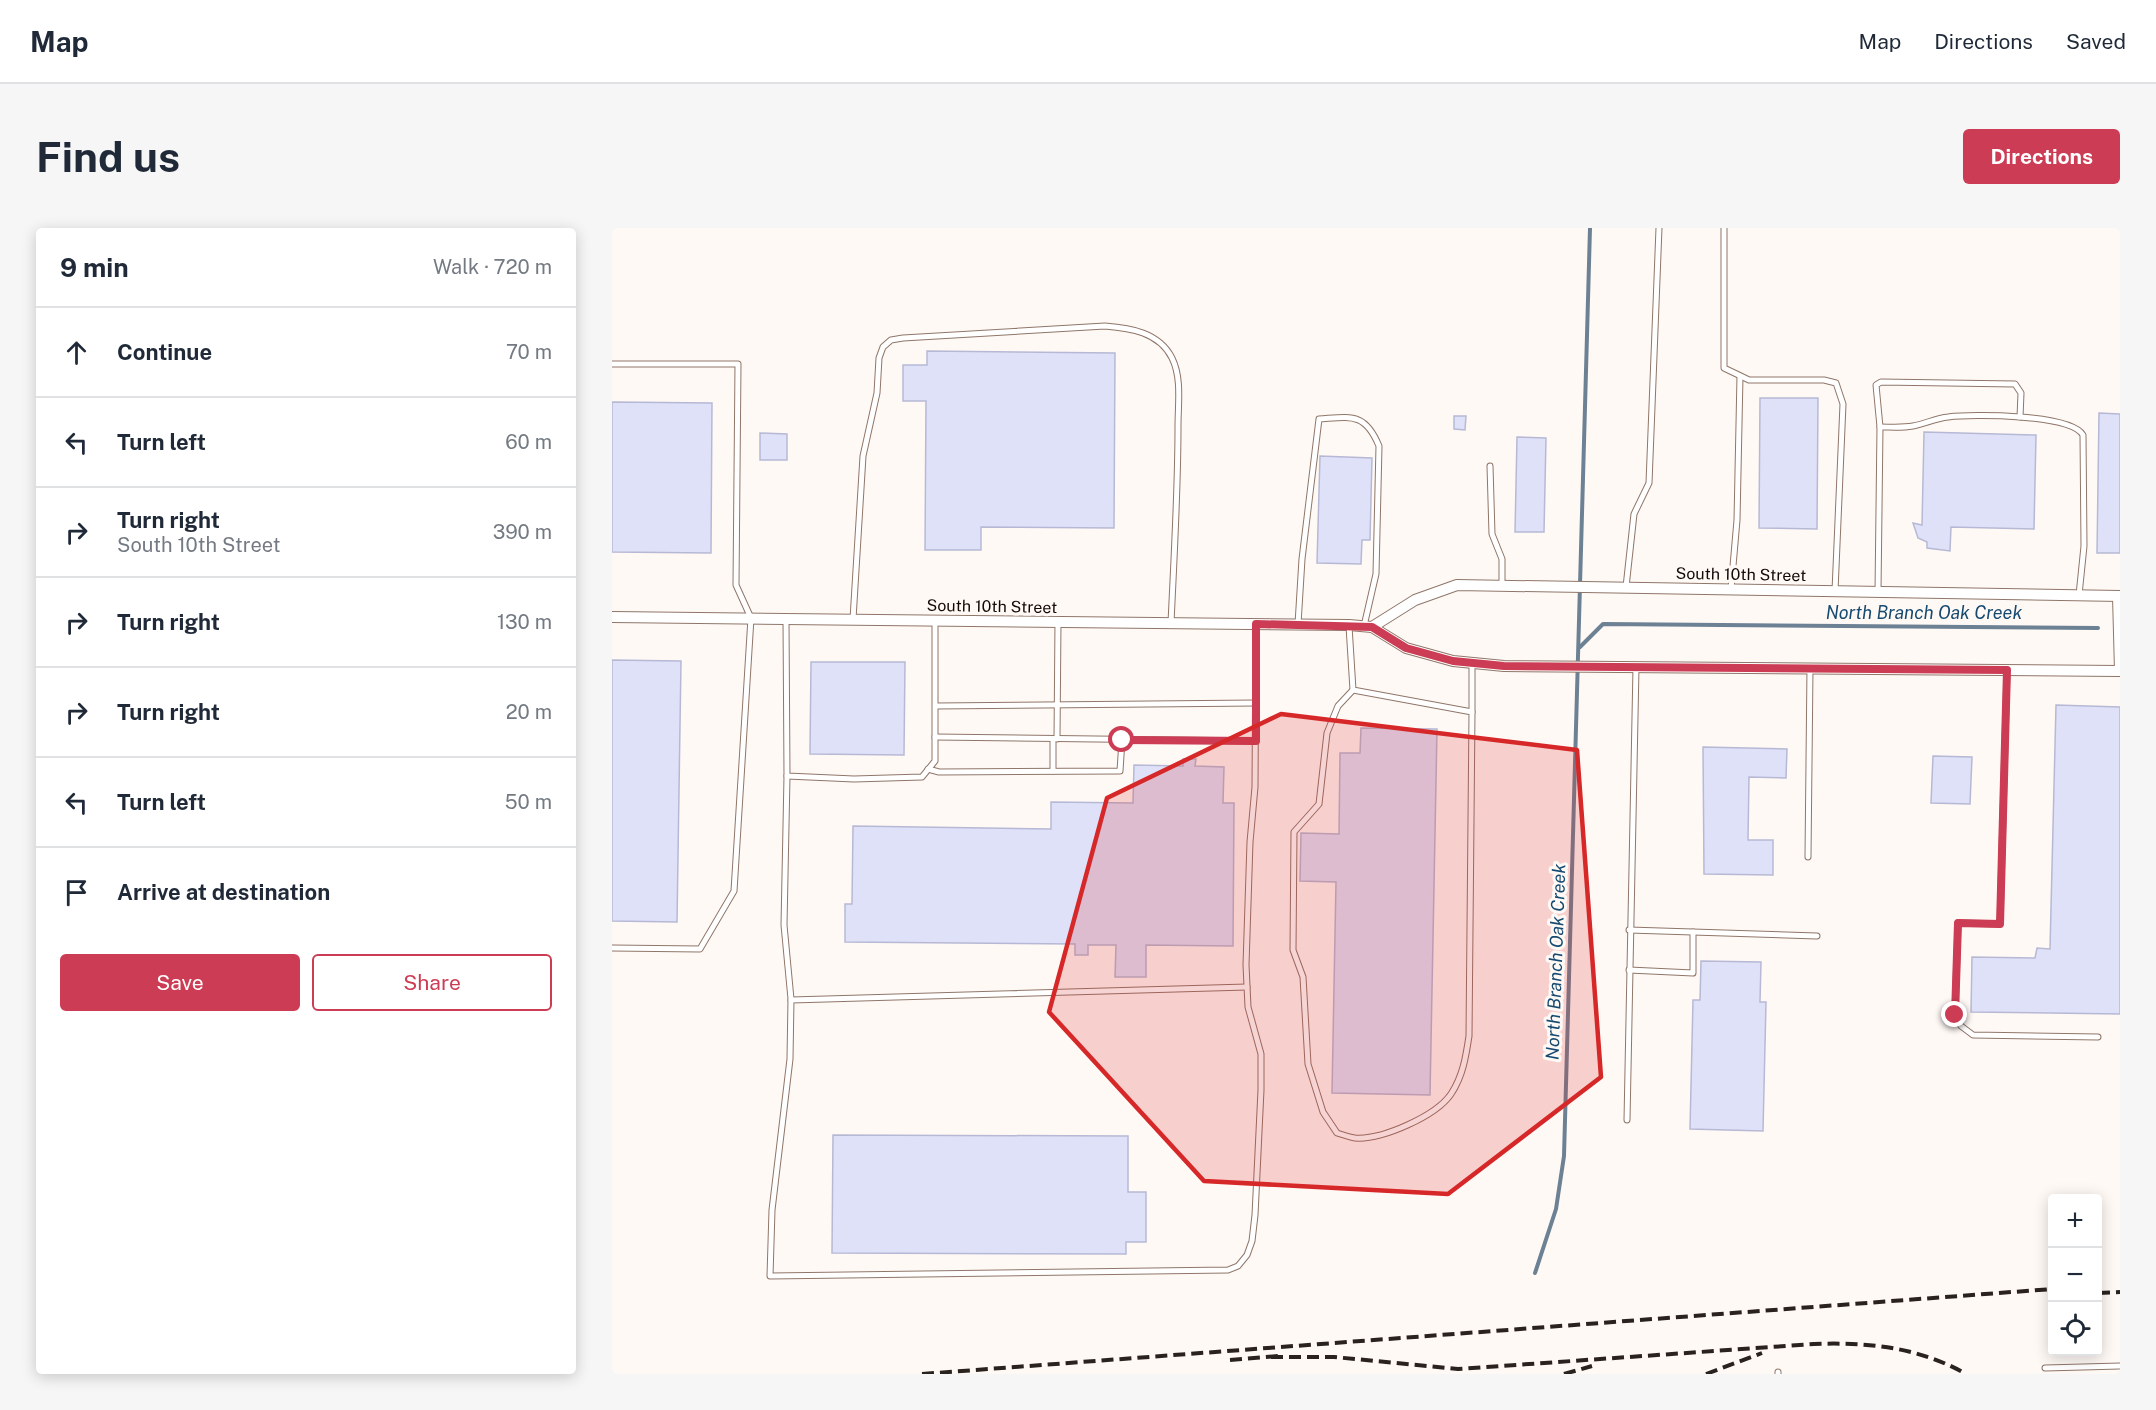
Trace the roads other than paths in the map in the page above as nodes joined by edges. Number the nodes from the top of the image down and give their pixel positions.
1 (1659, 228) edge
2 (1724, 228) edge
3 (612, 364) edge
4 (1740, 376) junction
5 (2020, 417) junction
6 (1880, 427) junction
7 (1490, 466) dead end
8 (1502, 585) junction
9 (1626, 587) junction
10 (1731, 589) junction
11 (1835, 591) junction
12 (1878, 592) junction
13 (2079, 595) junction
14 (2119, 596) edge
15 (612, 617) edge
16 (751, 618) junction
17 (786, 618) junction
18 (853, 619) junction
19 (935, 620) junction
20 (1058, 621) junction
21 (1171, 623) junction
22 (1256, 624) junction
23 (1298, 624) junction
24 (1349, 625) junction
25 (1368, 626) junction
26 (1472, 663) junction
27 (1636, 667) junction
28 (1810, 668) junction
29 (2007, 670) junction
30 (2120, 670) edge
31 (1353, 690) junction
32 (1256, 703) junction
33 (1057, 705) junction
34 (936, 706) junction
35 (1472, 712) junction
36 (935, 737) junction
37 (1055, 739) junction
38 (1122, 740) junction
39 (1256, 741) junction
40 (928, 769) junction
41 (1053, 771) junction
42 (787, 776) junction
43 (1808, 857) dead end
44 (1629, 930) junction
45 (1693, 932) junction
46 (1817, 936) dead end
47 (612, 948) edge
48 (1629, 970) junction
49 (1247, 987) junction
50 (791, 1000) junction
51 (2098, 1037) dead end
52 (1627, 1120) dead end
53 (2120, 1366) edge
54 (2045, 1368) dead end

1 - 9 lane
2 - 4 lane
3 - 16 lane
4 - 10 lane
4 - 11 lane
5 - 6 lane
5 - 6 lane
5 - 13 lane
6 - 12 lane
7 - 8 lane
8 - 9 street, South 10th Street
8 - 25 street, South 10th Street
9 - 10 street, South 10th Street
10 - 11 street, South 10th Street
11 - 12 street, South 10th Street
12 - 13 street, South 10th Street
13 - 14 street, South 10th Street
14 - 30 street
15 - 16 street, South 10th Street
16 - 17 street, South 10th Street
16 - 47 lane
17 - 18 street, South 10th Street
17 - 42 lane
18 - 19 street, South 10th Street
18 - 21 lane
19 - 20 street, South 10th Street
19 - 34 lane
20 - 21 street, South 10th Street
20 - 33 lane
21 - 22 street, South 10th Street
22 - 23 street, South 10th Street
22 - 32 lane
23 - 24 street, South 10th Street
23 - 25 lane
24 - 25 street, South 10th Street
24 - 31 lane
25 - 26 street, South 10th Street
26 - 27 street, South 10th Street
26 - 35 lane
27 - 28 street, South 10th Street
27 - 44 lane
28 - 29 street, South 10th Street
28 - 43 lane
29 - 30 street, South 10th Street
29 - 51 lane
31 - 35 lane
31 - 35 lane
32 - 33 lane
32 - 39 lane
33 - 34 lane
33 - 37 lane
34 - 36 lane
36 - 37 lane
36 - 40 lane
37 - 38 lane
37 - 41 lane
38 - 39 lane
38 - 41 lane
39 - 49 lane
40 - 41 lane
40 - 42 lane
42 - 50 lane
44 - 45 lane
44 - 48 lane
45 - 46 lane
45 - 48 lane
48 - 52 lane
49 - 50 lane
49 - 50 lane
53 - 54 lane

